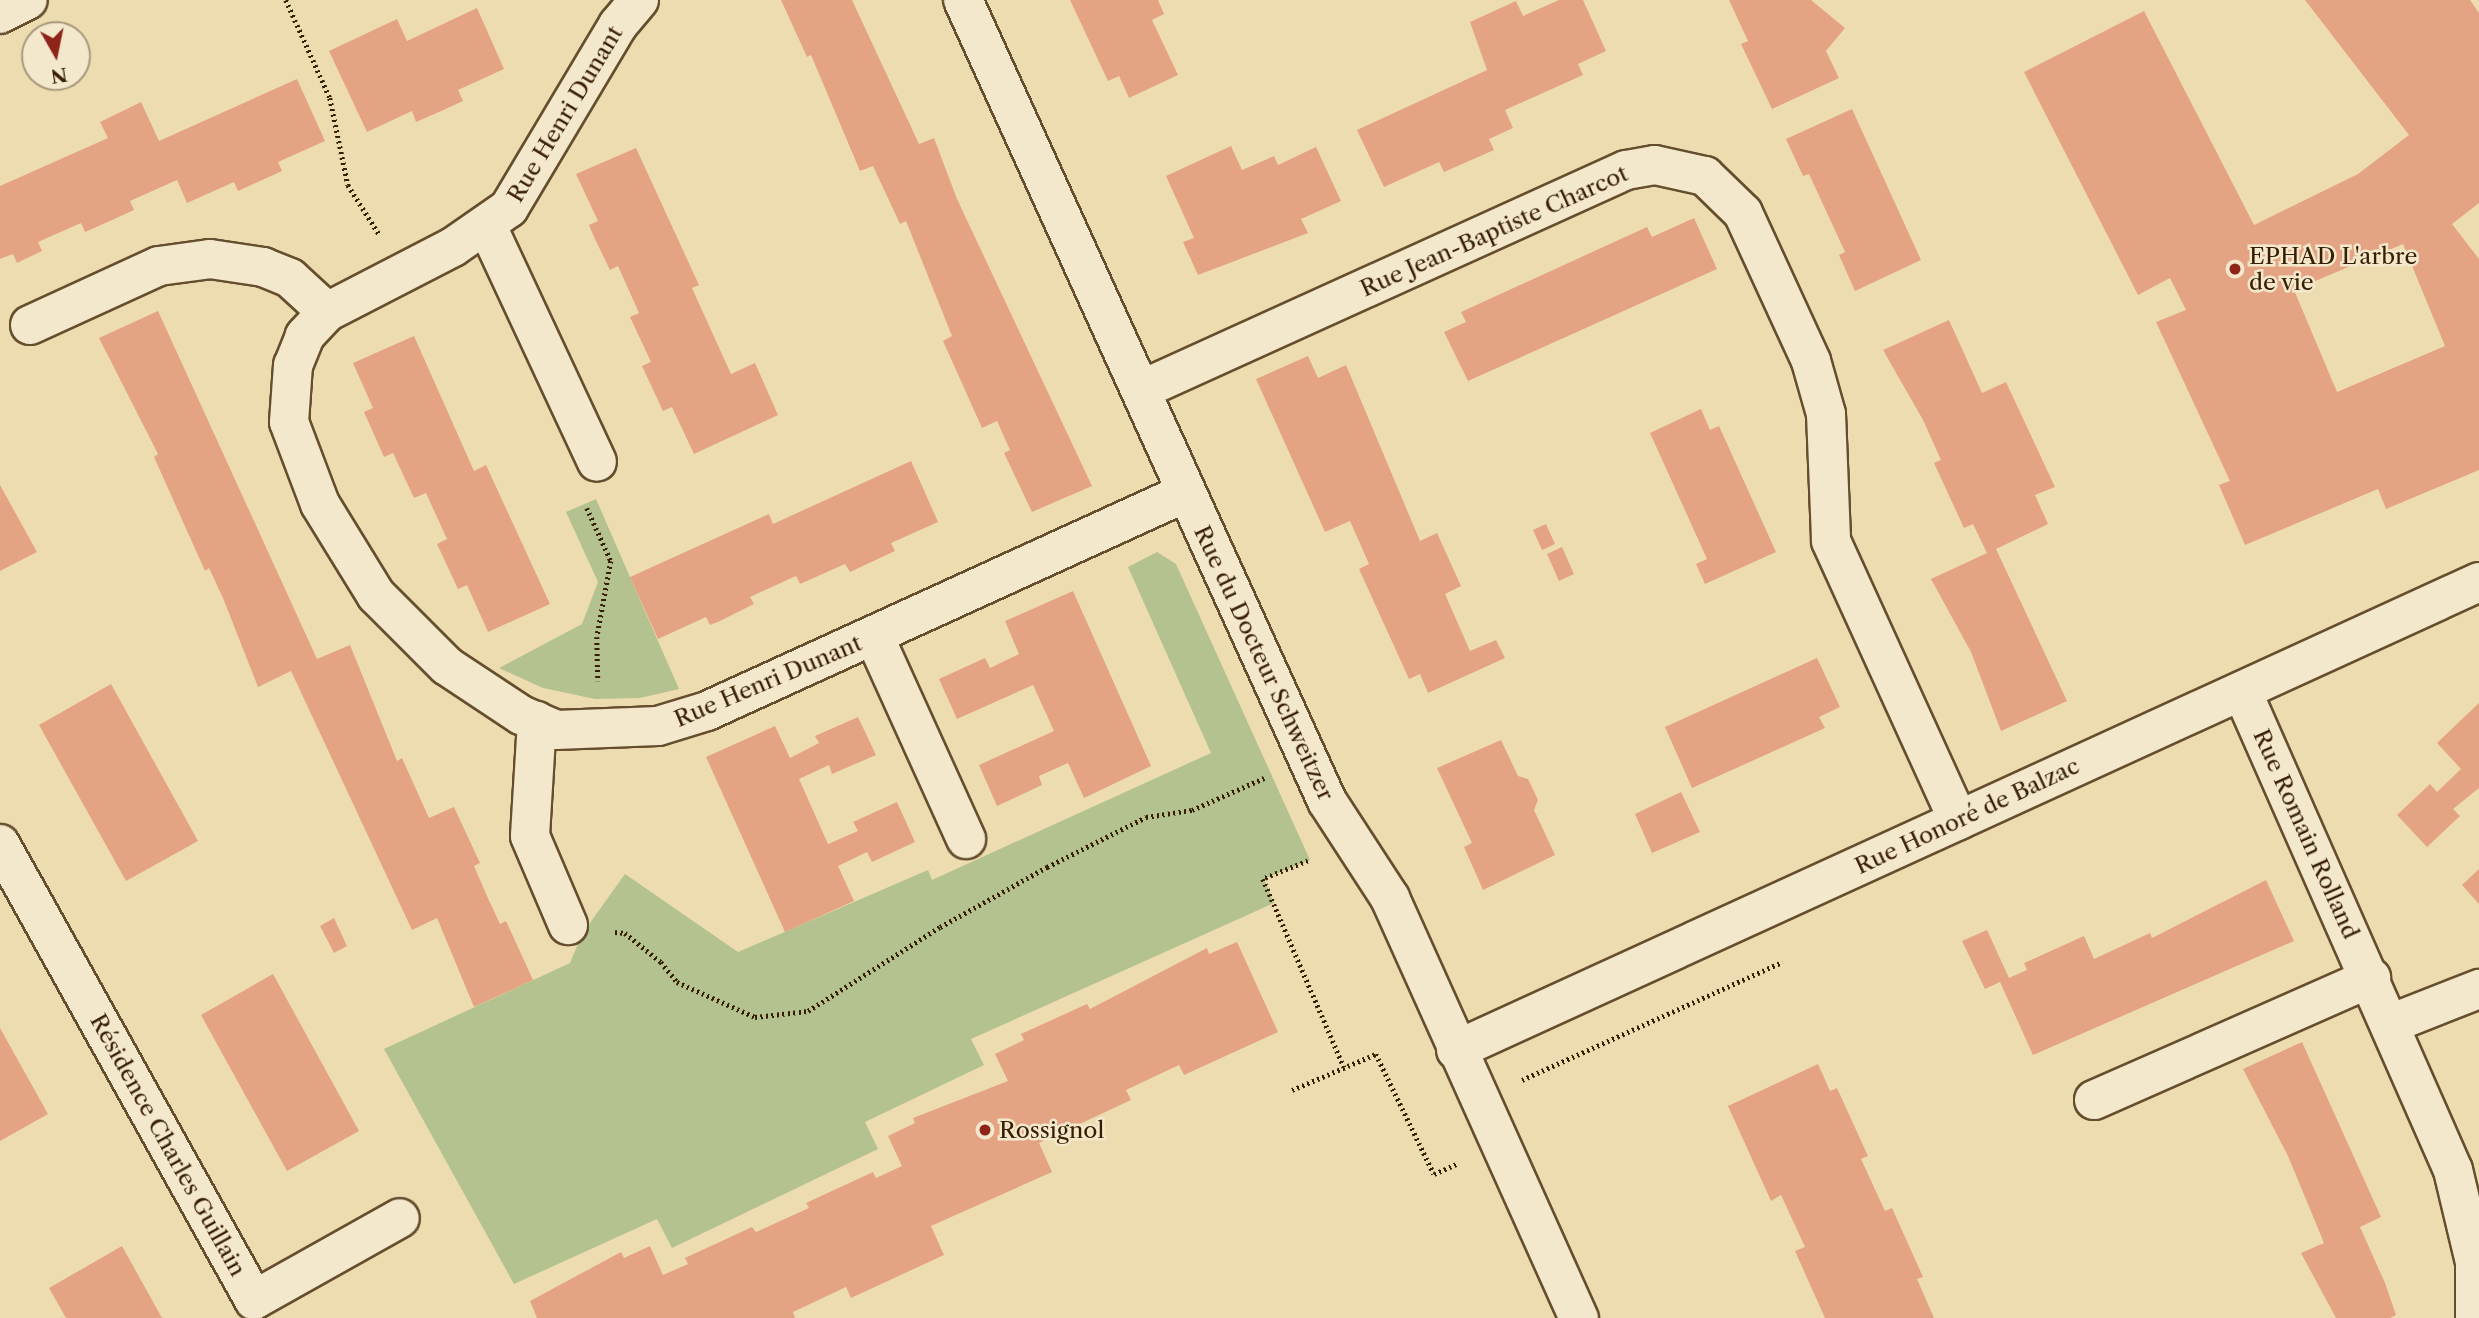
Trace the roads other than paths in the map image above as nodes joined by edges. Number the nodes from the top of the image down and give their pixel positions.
1 (28, 0) edge
2 (639, 0) edge
3 (963, 0) edge
4 (0, 14) edge
5 (487, 226) junction
6 (327, 312) junction
7 (30, 326) dead end
8 (1143, 389) junction
9 (597, 462) road end
10 (1185, 494) junction
11 (2479, 582) edge
12 (874, 636) junction
13 (2242, 691) junction
14 (537, 722) junction
15 (1958, 820) junction
16 (966, 839) dead end
17 (0, 845) edge
18 (568, 925) road end
19 (2371, 978) junction
20 (2479, 989) edge
21 (2390, 1024) junction
22 (1456, 1050) junction
23 (2094, 1100) dead end
24 (400, 1218) dead end
25 (1579, 1318) edge
26 (2475, 1318) edge

1 - 4 street
2 - 5 street, Rue Henri Dunant
3 - 8 street, Rue du Docteur Schweitzer
5 - 6 street, Rue Henri Dunant
5 - 9 street
6 - 7 street
6 - 14 street, Rue Henri Dunant
8 - 10 street, Rue du Docteur Schweitzer
8 - 15 street, Rue Jean-Baptiste Charcot
10 - 12 street, Rue Henri Dunant
10 - 22 street, Rue du Docteur Schweitzer
11 - 13 street, Rue Honoré de Balzac
12 - 14 street, Rue Henri Dunant
12 - 16 street, Rue Henri Dunant
13 - 15 street, Rue Honoré de Balzac
13 - 19 street, Rue Romain Rolland
14 - 18 street
15 - 22 street, Rue Honoré de Balzac
17 - 24 street, Résidence Charles Guillain
19 - 21 street, Rue Romain Rolland
19 - 23 street
20 - 21 street
21 - 26 street, Rue Romain Rolland
22 - 25 street, Rue du Docteur Schweitzer

